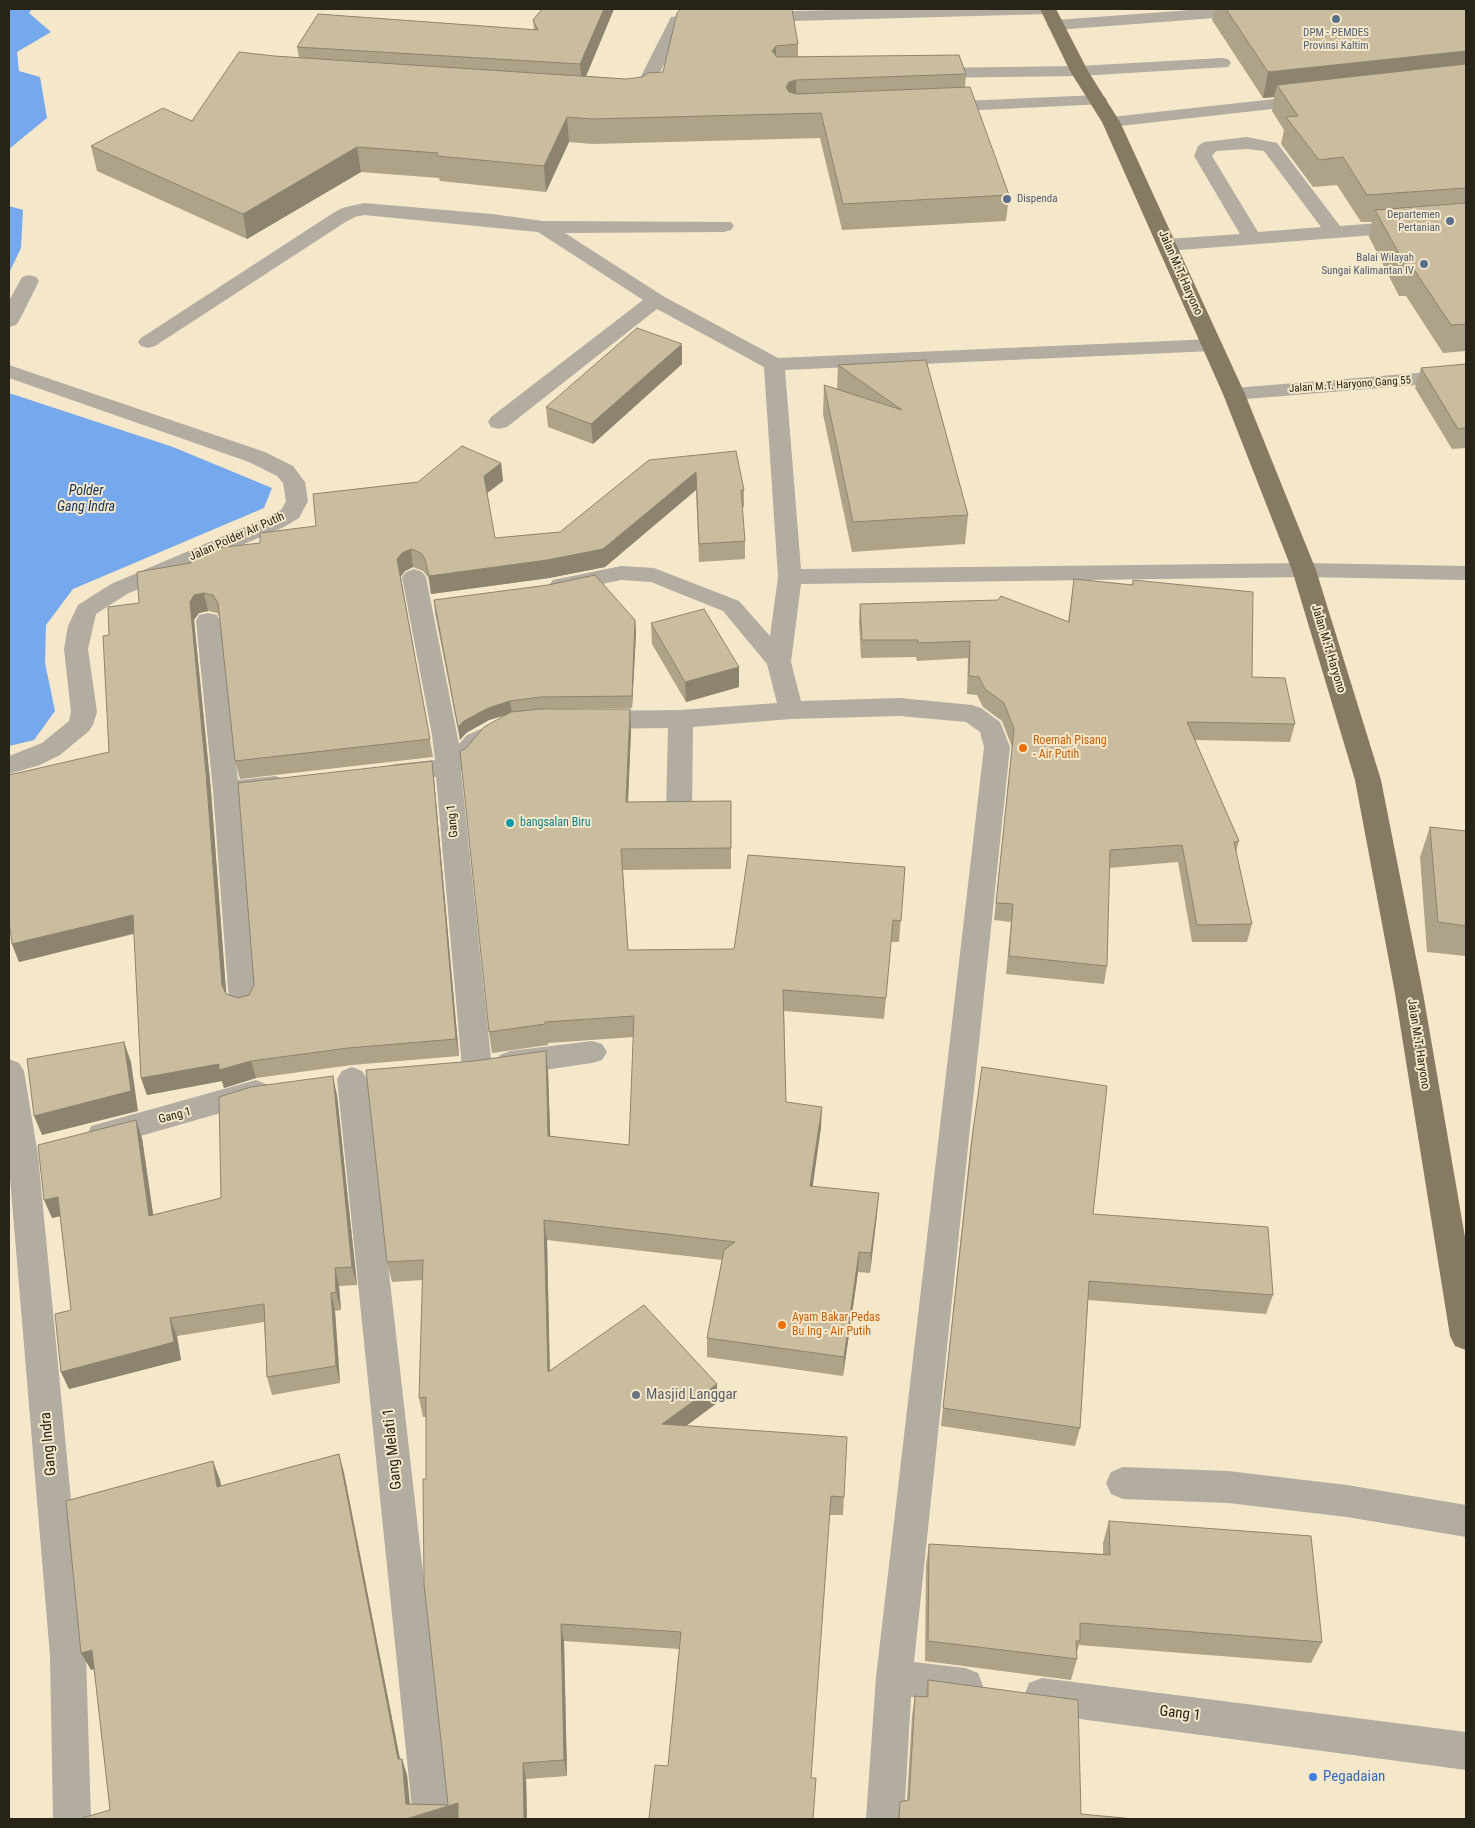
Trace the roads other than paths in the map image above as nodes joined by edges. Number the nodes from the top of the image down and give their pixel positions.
1 (1215, 13) dead end
2 (1050, 14) edge
3 (1222, 63) dead end
4 (1079, 71) junction
5 (911, 74) edge
6 (609, 96) edge
7 (1328, 98) edge
8 (1098, 100) junction
9 (920, 107) edge
10 (1111, 122) junction
11 (1466, 222) edge
12 (724, 226) dead end
13 (543, 227) junction
14 (1335, 232) junction
15 (1247, 239) junction
16 (1174, 244) junction
17 (29, 281) dead end
18 (656, 300) junction
19 (9, 321) edge
20 (148, 342) dead end
21 (1213, 345) junction
22 (774, 364) junction
23 (9, 371) edge
24 (1466, 376) edge
25 (1234, 394) junction
26 (499, 422) dead end
27 (1304, 570) junction
28 (1466, 574) edge
29 (414, 577) dead end
30 (790, 578) junction
31 (540, 589) edge
32 (208, 620) dead end
33 (779, 662) junction
34 (791, 710) junction
35 (681, 719) junction
36 (568, 720) edge
37 (512, 724) edge
38 (9, 765) edge
39 (448, 767) junction
40 (371, 775) edge
41 (303, 782) edge
42 (226, 790) junction
43 (679, 813) edge
44 (242, 1003) edge
45 (592, 1052) dead end
46 (477, 1068) junction
47 (448, 1070) edge
48 (9, 1071) edge
49 (352, 1079) dead end
50 (285, 1088) edge
51 (49, 1149) junction
52 (1466, 1336) edge
53 (1123, 1482) dead end
54 (1466, 1521) edge
55 (894, 1677) junction
56 (1466, 1750) edge
57 (72, 1819) edge
58 (432, 1819) edge
59 (885, 1819) edge

1 - 2 street
2 - 4 main road, Jalan M.T. Haryono
2 - 6 street
3 - 4 street
4 - 5 street
4 - 8 main road, Jalan M.T. Haryono
7 - 10 street
8 - 9 street
8 - 10 main road, Jalan M.T. Haryono
10 - 16 main road, Jalan M.T. Haryono
11 - 14 street
12 - 13 street
13 - 18 street
13 - 20 street
14 - 15 street
14 - 15 street
15 - 16 street
16 - 21 main road, Jalan M.T. Haryono
17 - 19 street
18 - 22 street
18 - 26 street
21 - 22 street
21 - 25 main road, Jalan M.T. Haryono
22 - 30 street
23 - 38 street, Jalan Polder Air Putih
24 - 25 street, Jalan M.T. Haryono Gang 55
25 - 27 main road, Jalan M.T. Haryono
27 - 28 street
27 - 30 street
27 - 52 main road, Jalan M.T. Haryono
29 - 39 street, Gang 1
30 - 33 street
31 - 33 street
32 - 42 street
33 - 34 street
34 - 35 street
34 - 55 street
35 - 36 street
35 - 43 street
37 - 39 street
39 - 40 street
39 - 46 street, Gang 1
41 - 42 street
42 - 44 street
45 - 46 street
46 - 47 street
48 - 51 street, Gang Indra
49 - 58 street, Gang Melati 1
50 - 51 street, Gang 1
51 - 57 street, Gang Indra
53 - 54 street
55 - 56 street, Gang 1
55 - 59 street

